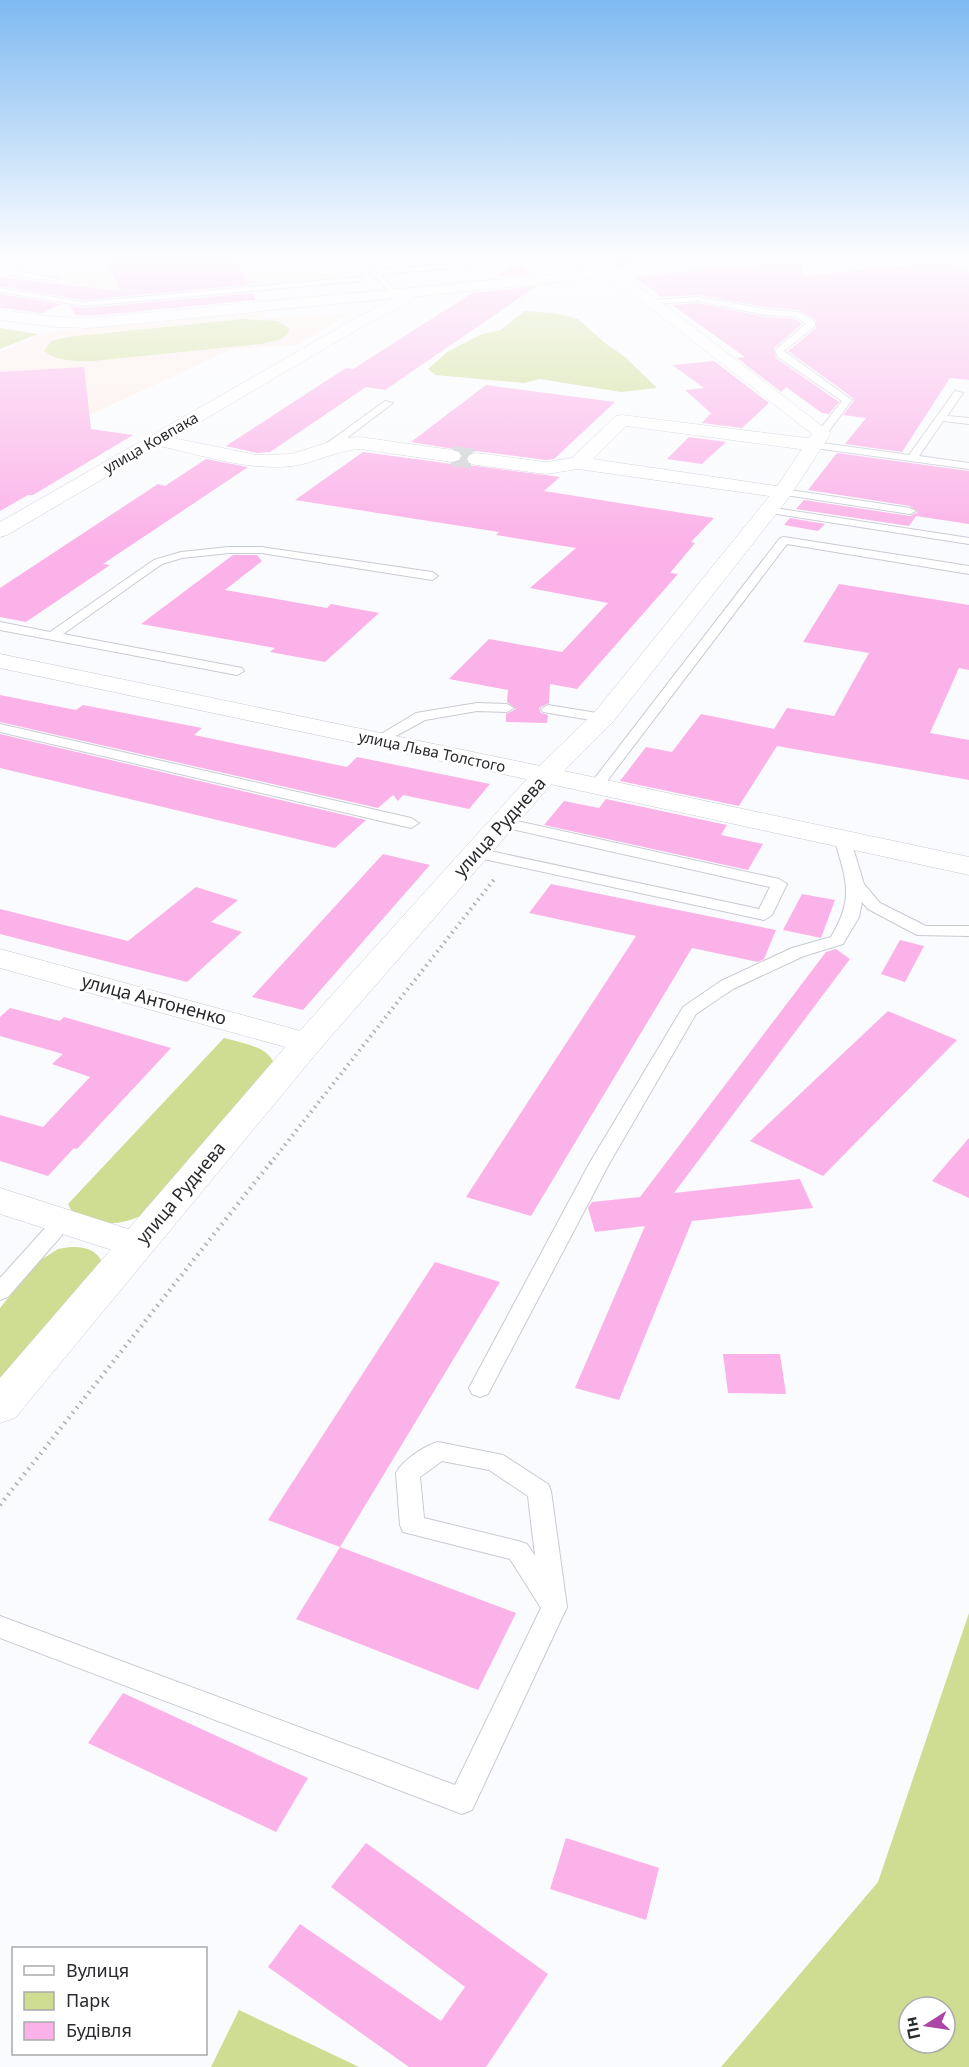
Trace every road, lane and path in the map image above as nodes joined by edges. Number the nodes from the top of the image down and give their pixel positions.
1 (312, 350) edge
2 (711, 350) edge
3 (779, 350) edge
4 (958, 393) dead end
5 (388, 403) dead end
6 (941, 418) junction
7 (969, 422) edge
8 (819, 439) junction
9 (156, 440) junction
10 (327, 448) junction
11 (452, 456) tunnel mouth
12 (912, 458) junction
13 (476, 459) tunnel mouth
14 (578, 463) junction
15 (969, 466) edge
16 (783, 492) junction
17 (768, 510) junction
18 (910, 512) dead end
19 (0, 531) edge
20 (969, 541) edge
21 (969, 570) edge
22 (432, 576) dead end
23 (0, 627) edge
24 (52, 636) junction
25 (0, 661) edge
26 (237, 671) dead end
27 (507, 708) dead end
28 (548, 709) dead end
29 (603, 718) junction
30 (0, 728) edge
31 (378, 740) junction
32 (545, 775) junction
33 (596, 786) junction
34 (411, 823) dead end
35 (503, 823) junction
36 (842, 838) junction
37 (476, 853) junction
38 (969, 866) edge
39 (856, 885) junction
40 (969, 931) edge
41 (0, 958) edge
42 (307, 1042) junction
43 (0, 1201) edge
44 (62, 1222) junction
45 (137, 1245) junction
46 (0, 1292) edge
47 (480, 1388) dead end
48 (0, 1407) edge
49 (554, 1607) junction
50 (0, 1627) edge

1 - 9 main road, улица Ковпака
2 - 8 main road
3 - 8 lane
4 - 6 lane
5 - 10 lane
6 - 7 lane
6 - 12 lane
8 - 12 lane
8 - 14 main road
8 - 16 main road, улица Руднева
9 - 10 main road
9 - 19 main road, улица Ковпака
10 - 11 main road
12 - 15 lane
13 - 14 main road
14 - 16 main road
16 - 17 main road, улица Руднева
16 - 18 lane
17 - 20 lane
17 - 29 main road, улица Руднева
21 - 33 lane
22 - 24 lane
23 - 24 lane
24 - 26 lane
25 - 31 main road, улица Льва Толстого
27 - 31 lane
28 - 29 lane
29 - 32 main road, улица Руднева
30 - 34 lane
31 - 32 main road, улица Льва Толстого
32 - 33 main road, улица Льва Толстого
32 - 35 main road, улица Руднева
33 - 36 main road, улица Льва Толстого
35 - 37 main road, улица Руднева
35 - 37 lane
36 - 38 main road, улица Льва Толстого
36 - 39 lane
37 - 42 main road, улица Руднева
39 - 40 lane
39 - 47 lane
41 - 42 main road, улица Антоненко
42 - 45 main road, улица Руднева
43 - 44 main road
44 - 45 main road
44 - 46 lane
45 - 48 main road, улица Руднева
49 - 49 lane
49 - 50 lane

